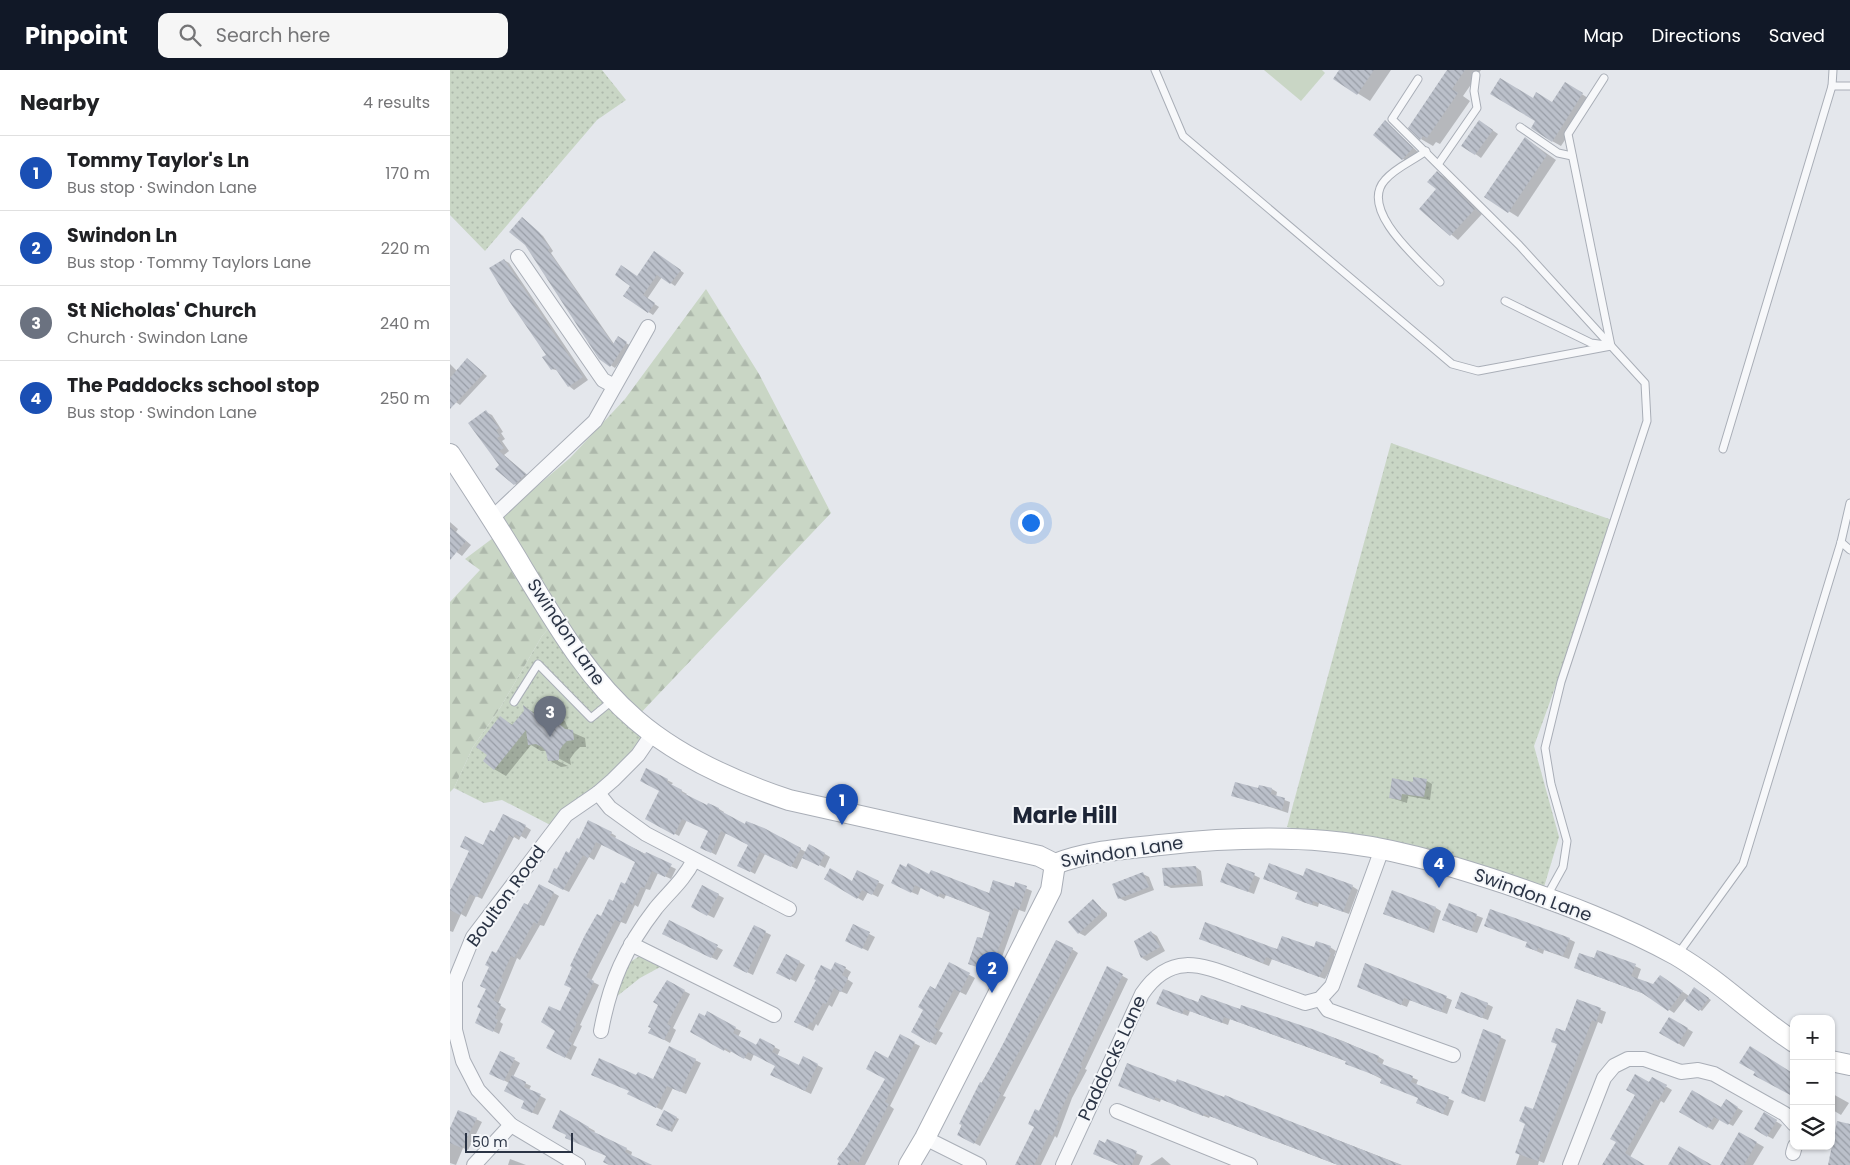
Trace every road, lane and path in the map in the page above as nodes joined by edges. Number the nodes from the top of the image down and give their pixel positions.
1 (1155, 70) edge
2 (1833, 70) edge
3 (1476, 75) dead end
4 (1418, 78) dead end
5 (1604, 78) dead end
6 (1832, 86) junction
7 (1850, 86) edge
8 (1520, 127) dead end
9 (1426, 151) junction
10 (1572, 156) junction
11 (1438, 163) junction
12 (518, 256) dead end
13 (1440, 282) dead end
14 (1505, 301) dead end
15 (648, 327) dead end
16 (1611, 346) junction
17 (614, 386) junction
18 (1723, 449) dead end
19 (450, 454) edge
20 (1850, 503) edge
21 (495, 523) junction
22 (1841, 542) junction
23 (1850, 550) edge
24 (614, 699) junction
25 (514, 702) dead end
26 (652, 733) junction
27 (598, 793) junction
28 (1382, 849) junction
29 (694, 860) junction
30 (1055, 864) junction
31 (1546, 898) junction
32 (789, 909) dead end
33 (631, 944) junction
34 (1676, 956) junction
35 (1320, 999) junction
36 (774, 1015) dead end
37 (452, 1030) edge
38 (601, 1031) dead end
39 (1790, 1039) edge
40 (1453, 1055) dead end
41 (1835, 1063) edge
42 (1850, 1065) edge
43 (1117, 1111) dead end
44 (1790, 1120) edge
45 (511, 1125) junction
46 (925, 1138) junction
47 (1221, 1160) edge
48 (474, 1165) edge
49 (578, 1165) edge
50 (909, 1165) edge
51 (979, 1165) edge
52 (1063, 1165) edge
53 (1250, 1165) edge
54 (1570, 1165) edge

1 - 16 lane
2 - 6 lane
3 - 11 lane
4 - 9 lane
5 - 10 lane
6 - 7 lane
6 - 18 lane
8 - 10 lane
9 - 11 lane
9 - 13 lane
10 - 16 lane
11 - 16 lane
12 - 17 street
14 - 16 lane
15 - 17 street
16 - 31 lane
17 - 21 street
19 - 21 street, Swindon Lane
20 - 22 lane
21 - 24 street, Swindon Lane
22 - 23 lane
22 - 34 lane
24 - 25 lane
24 - 26 street, Swindon Lane
26 - 27 street, Boulton Road
26 - 30 street, Swindon Lane
27 - 29 street
27 - 37 street, Boulton Road
28 - 30 street, Swindon Lane
28 - 31 street, Swindon Lane
28 - 35 street
29 - 32 street
29 - 33 street
30 - 46 street
31 - 34 street, Swindon Lane
33 - 36 street
33 - 38 street
34 - 39 street, Swindon Lane
35 - 40 street
35 - 52 street, Paddocks Lane
37 - 45 street, Boulton Road
41 - 42 street
43 - 47 street
44 - 54 street
45 - 48 street
45 - 49 street, Boulton Road
46 - 50 street
46 - 51 street
47 - 53 street

